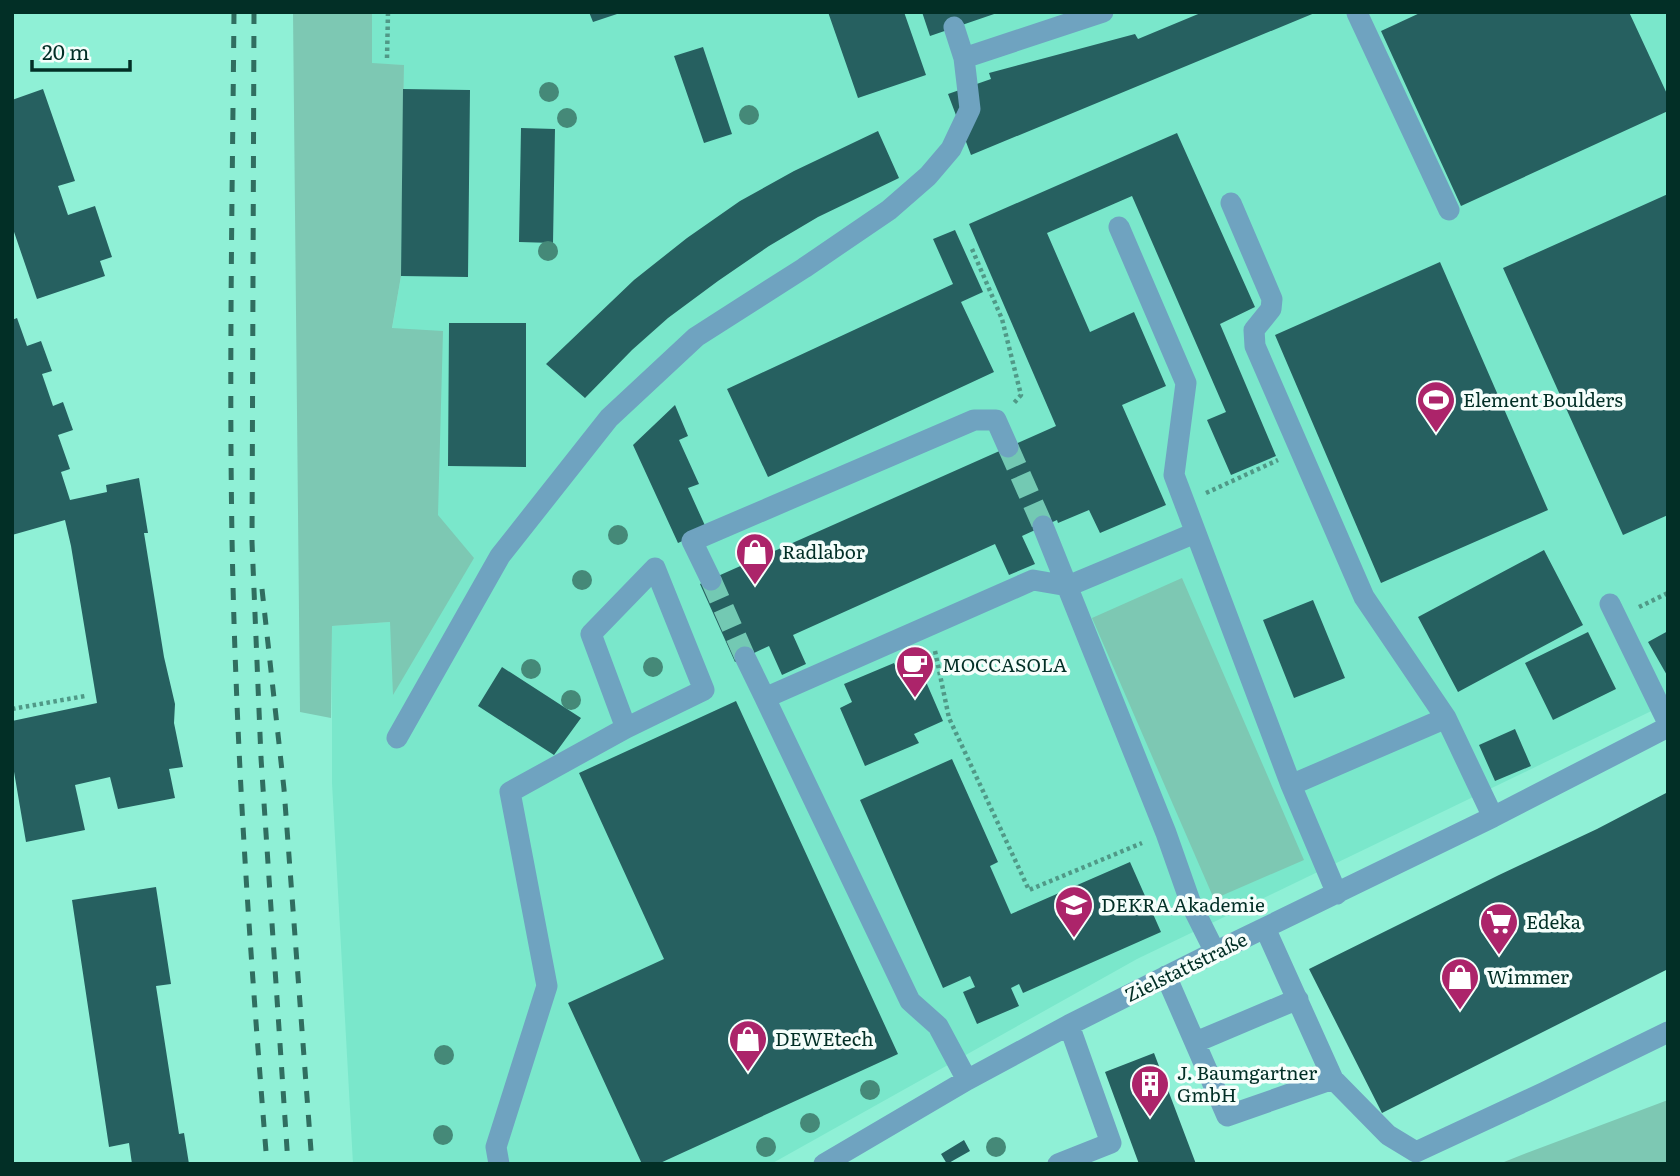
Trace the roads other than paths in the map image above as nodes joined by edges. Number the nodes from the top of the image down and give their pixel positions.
1 (1103, 12) edge
2 (1356, 14) edge
3 (954, 27) dead end
4 (964, 58) junction
5 (1231, 203) dead end
6 (1449, 210) dead end
7 (1119, 227) dead end
8 (1008, 447) tunnel mouth
9 (1043, 526) tunnel mouth
10 (1195, 533) junction
11 (710, 580) tunnel mouth
12 (1068, 586) junction
13 (1610, 604) dead end
14 (746, 657) tunnel mouth
15 (765, 698) junction
16 (1446, 718) junction
17 (1668, 725) edge
18 (626, 728) junction
19 (397, 738) dead end
20 (1291, 785) junction
21 (1493, 817) junction
22 (1337, 894) junction
23 (1265, 928) junction
24 (1214, 952) junction
25 (1166, 976) junction
26 (1298, 999) junction
27 (1069, 1025) junction
28 (1668, 1032) edge
29 (1196, 1042) junction
30 (1333, 1079) junction
31 (967, 1080) junction
32 (499, 1164) edge
33 (824, 1164) edge
34 (1058, 1164) edge

1 - 4 street
2 - 6 street
3 - 4 street
4 - 19 street
5 - 16 street
7 - 10 street
8 - 11 street
9 - 12 street
10 - 12 street
10 - 20 street
12 - 15 street
12 - 24 street
13 - 17 street
14 - 15 street
15 - 31 street
16 - 20 street
16 - 21 street
17 - 21 street, Zielstattstraße
18 - 18 street
18 - 32 street
20 - 22 street
21 - 22 street, Zielstattstraße
22 - 23 street, Zielstattstraße
23 - 24 street, Zielstattstraße
23 - 26 street
24 - 25 street, Zielstattstraße
25 - 27 street, Zielstattstraße
25 - 29 street
26 - 29 street
26 - 30 street
27 - 31 street, Zielstattstraße
27 - 34 street
28 - 30 street
29 - 30 street
31 - 33 street, Zielstattstraße

